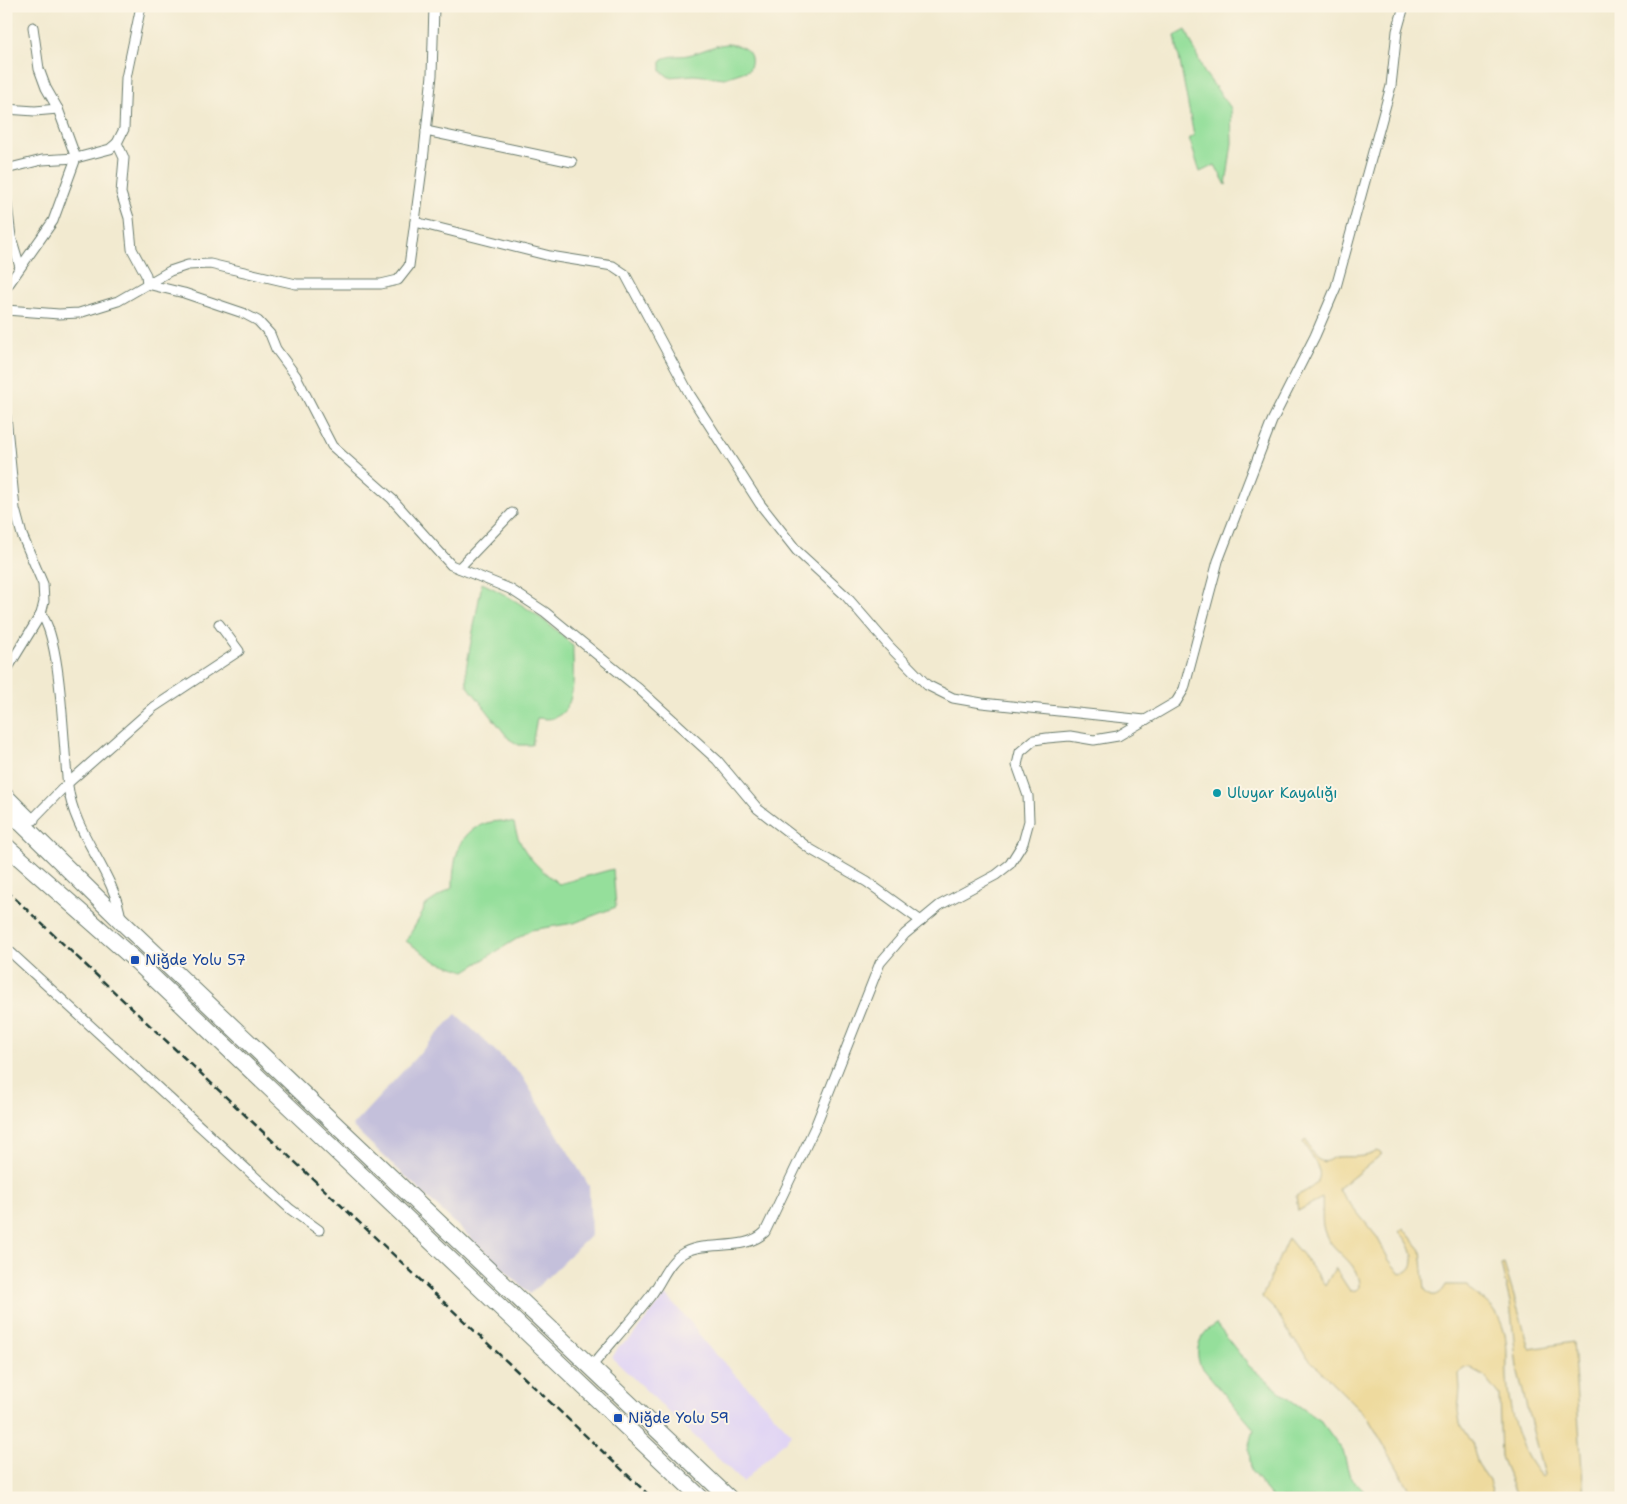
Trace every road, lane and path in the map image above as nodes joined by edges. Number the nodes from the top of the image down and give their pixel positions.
1 (141, 6) edge
2 (434, 6) edge
3 (1404, 6) edge
4 (33, 27) dead end
5 (58, 108) junction
6 (6, 109) edge
7 (426, 131) junction
8 (117, 143) junction
9 (76, 158) junction
10 (572, 162) dead end
11 (6, 169) edge
12 (6, 196) edge
13 (415, 222) junction
14 (20, 267) junction
15 (147, 284) junction
16 (6, 288) edge
17 (6, 310) edge
18 (6, 416) edge
19 (9, 470) edge
20 (512, 514) dead end
21 (458, 568) junction
22 (41, 614) junction
23 (218, 624) dead end
24 (6, 671) edge
25 (1145, 720) junction
26 (67, 784) junction
27 (6, 792) edge
28 (6, 808) edge
29 (29, 823) junction
30 (6, 846) edge
31 (121, 921) junction
32 (921, 921) junction
33 (6, 948) edge
34 (319, 1230) dead end
35 (591, 1367) junction
36 (701, 1498) edge
37 (729, 1498) edge

1 - 8 street
2 - 7 street
3 - 25 street
4 - 5 street
5 - 6 street
5 - 9 street
7 - 10 street
7 - 13 street
8 - 9 street
8 - 15 street
9 - 11 street
9 - 14 street
12 - 14 street
13 - 15 street
13 - 25 street
14 - 16 street
15 - 17 street
15 - 21 street
18 - 19 street
19 - 22 street
20 - 21 street
21 - 32 street
22 - 24 street
22 - 26 street
23 - 26 street
25 - 32 street
26 - 29 street
26 - 31 street
27 - 29 street
28 - 29 highway
29 - 31 highway
30 - 36 highway
31 - 35 highway
32 - 35 street
33 - 34 street
35 - 37 highway

